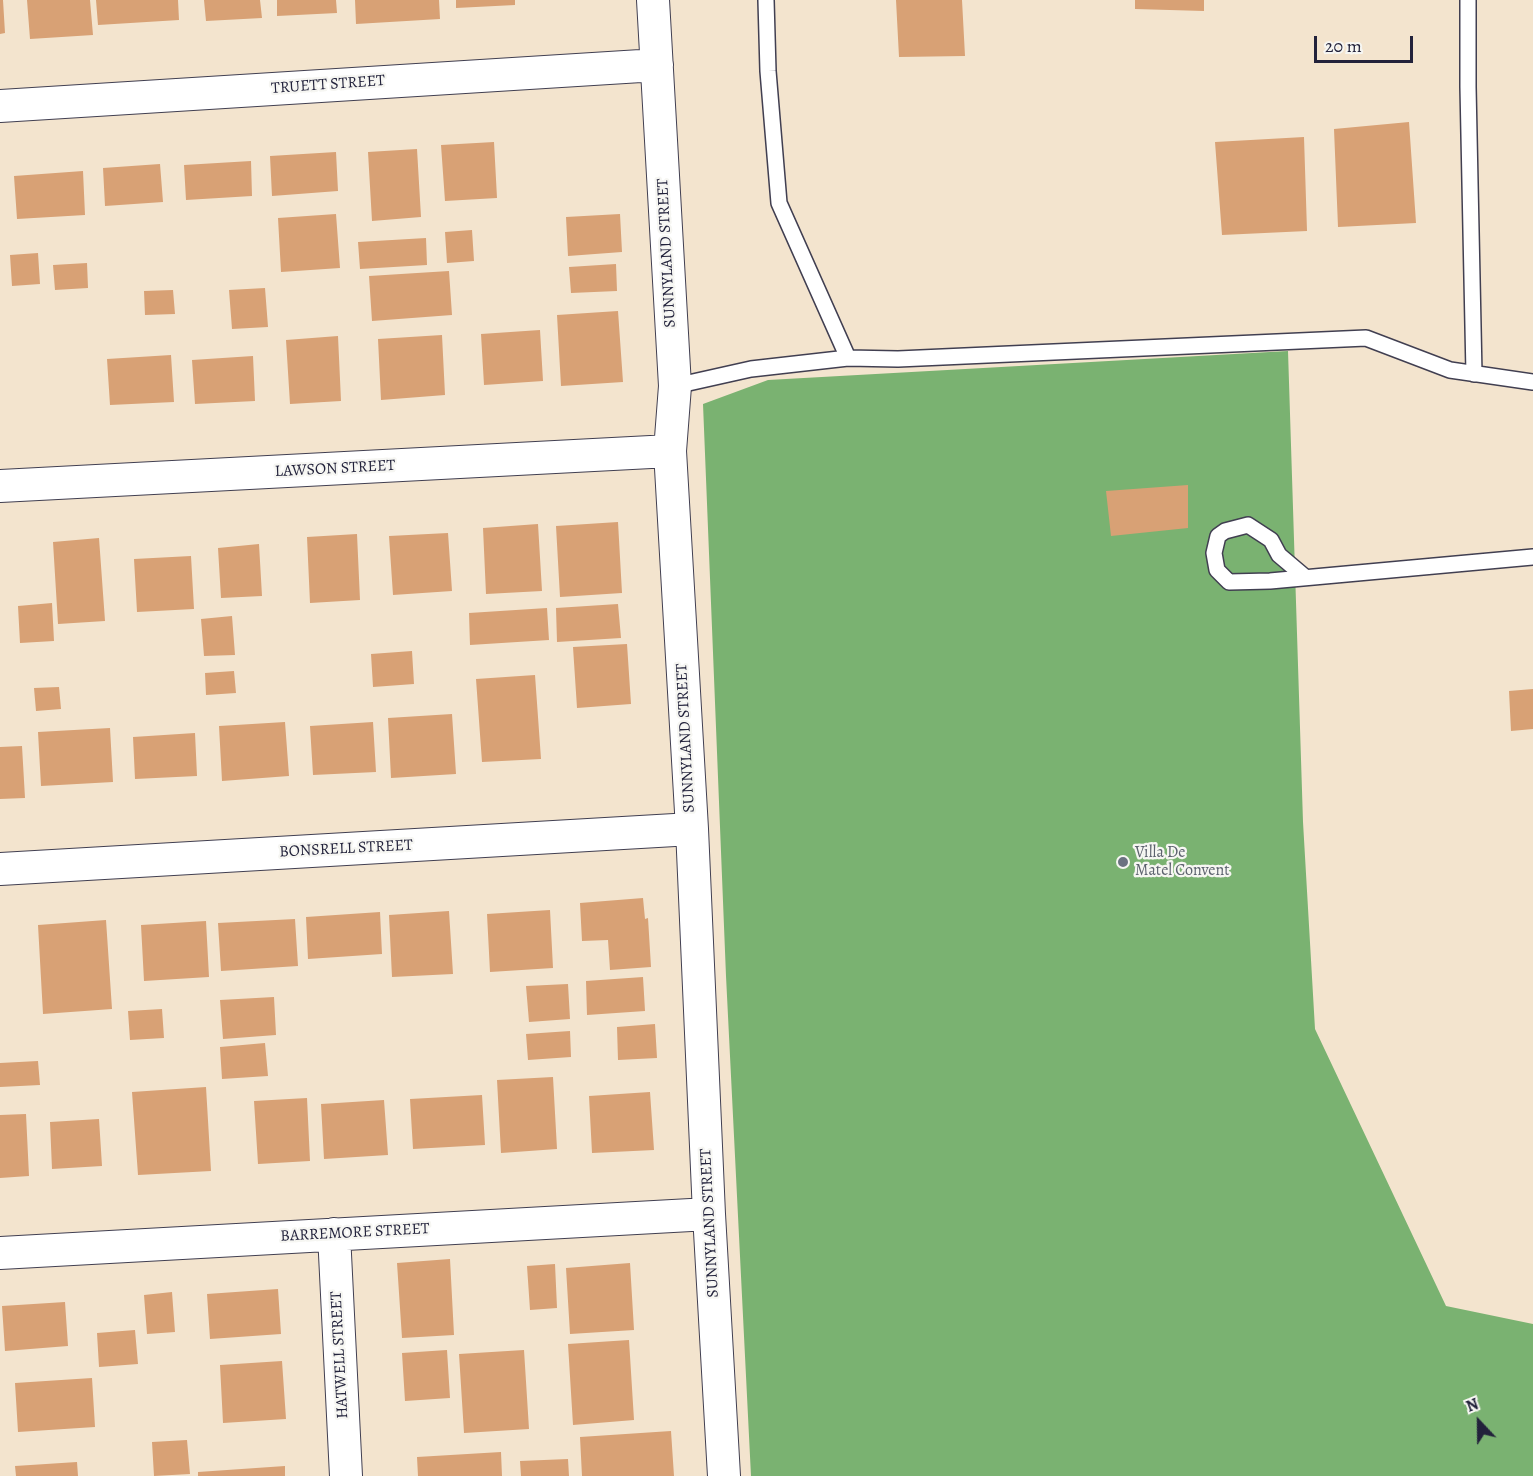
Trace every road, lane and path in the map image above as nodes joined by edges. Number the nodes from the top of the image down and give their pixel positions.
1 (653, 0) edge
2 (766, 0) edge
3 (1468, 0) edge
4 (657, 64) junction
5 (0, 106) edge
6 (848, 358) junction
7 (1474, 374) junction
8 (1533, 382) edge
9 (675, 386) junction
10 (670, 451) junction
11 (0, 486) edge
12 (1533, 557) edge
13 (1305, 578) junction
14 (692, 829) junction
15 (0, 869) edge
16 (709, 1214) junction
17 (334, 1234) junction
18 (0, 1253) edge
19 (346, 1476) edge
20 (724, 1476) edge

1 - 4 street, SUNNYLAND STREET
2 - 6 lane
3 - 7 lane
4 - 5 street, TRUETT STREET
4 - 9 street, SUNNYLAND STREET
6 - 7 lane
6 - 9 lane
7 - 8 lane
9 - 10 street, SUNNYLAND STREET
10 - 11 street, LAWSON STREET
10 - 14 street, SUNNYLAND STREET
12 - 13 lane
13 - 13 lane
14 - 15 street, BONSRELL STREET
14 - 16 street, SUNNYLAND STREET
16 - 17 street, BARREMORE STREET
16 - 20 street, SUNNYLAND STREET
17 - 18 street, BARREMORE STREET
17 - 19 street, HATWELL STREET

